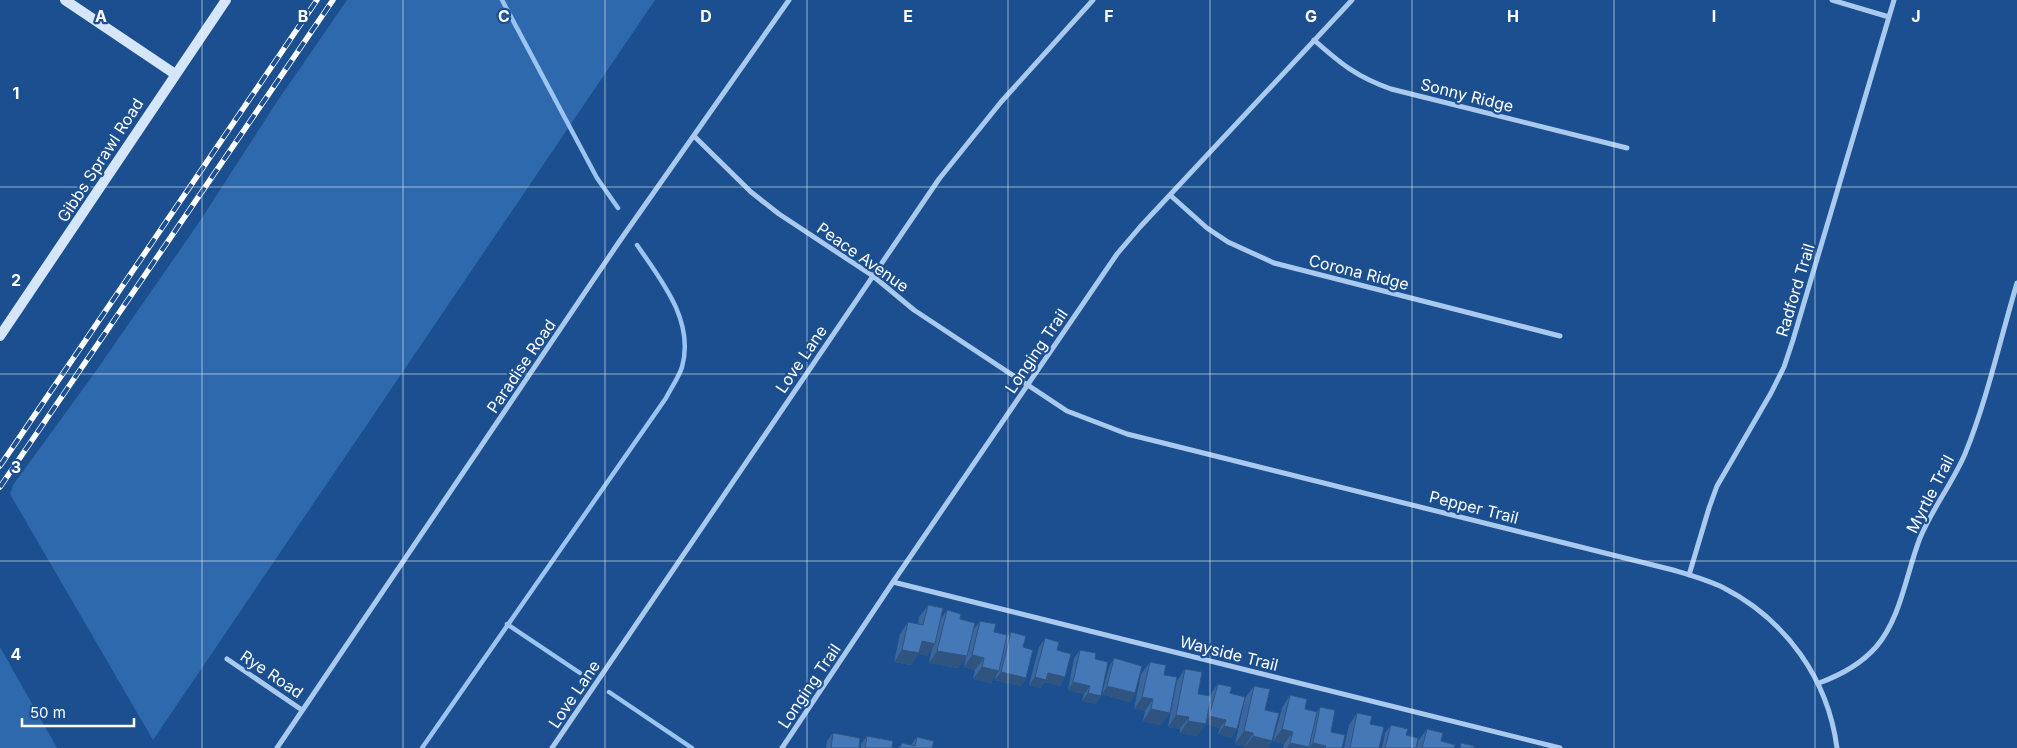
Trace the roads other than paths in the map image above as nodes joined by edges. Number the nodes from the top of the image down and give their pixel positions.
1 (65, 0) edge
2 (226, 0) edge
3 (788, 0) edge
4 (1093, 0) edge
5 (1352, 0) edge
6 (1832, 0) edge
7 (1894, 0) edge
8 (1889, 17) junction
9 (1314, 40) junction
10 (175, 74) junction
11 (694, 136) junction
12 (1627, 148) dead end
13 (1170, 195) junction
14 (873, 276) junction
15 (2017, 283) edge
16 (0, 336) edge
17 (1560, 336) dead end
18 (1028, 385) junction
19 (1689, 575) junction
20 (893, 582) junction
21 (228, 659) dead end
22 (1819, 683) junction
23 (302, 710) junction
24 (277, 748) edge
25 (552, 748) edge
26 (782, 748) edge
27 (1560, 748) edge
28 (1836, 748) edge

1 - 10 main road
2 - 10 main road, Gibbs Sprawl Road
3 - 11 street, Paradise Road
4 - 14 street, Love Lane
5 - 9 street, Longing Trail
6 - 8 street
7 - 8 street, Radford Trail
8 - 19 street, Radford Trail
9 - 12 street, Sonny Ridge
9 - 13 street, Longing Trail
10 - 16 main road, Gibbs Sprawl Road
11 - 14 street, Peace Avenue
11 - 23 street, Paradise Road
13 - 17 street, Corona Ridge
13 - 18 street, Longing Trail
14 - 18 street, Peace Avenue
14 - 25 street, Love Lane
15 - 22 street, Myrtle Trail
18 - 19 street, Pepper Trail
18 - 20 street, Longing Trail
19 - 22 street, Pepper Trail
20 - 26 street, Longing Trail
20 - 27 street, Wayside Trail
21 - 23 street, Rye Road
22 - 28 street, Pepper Trail
23 - 24 street, Paradise Road

